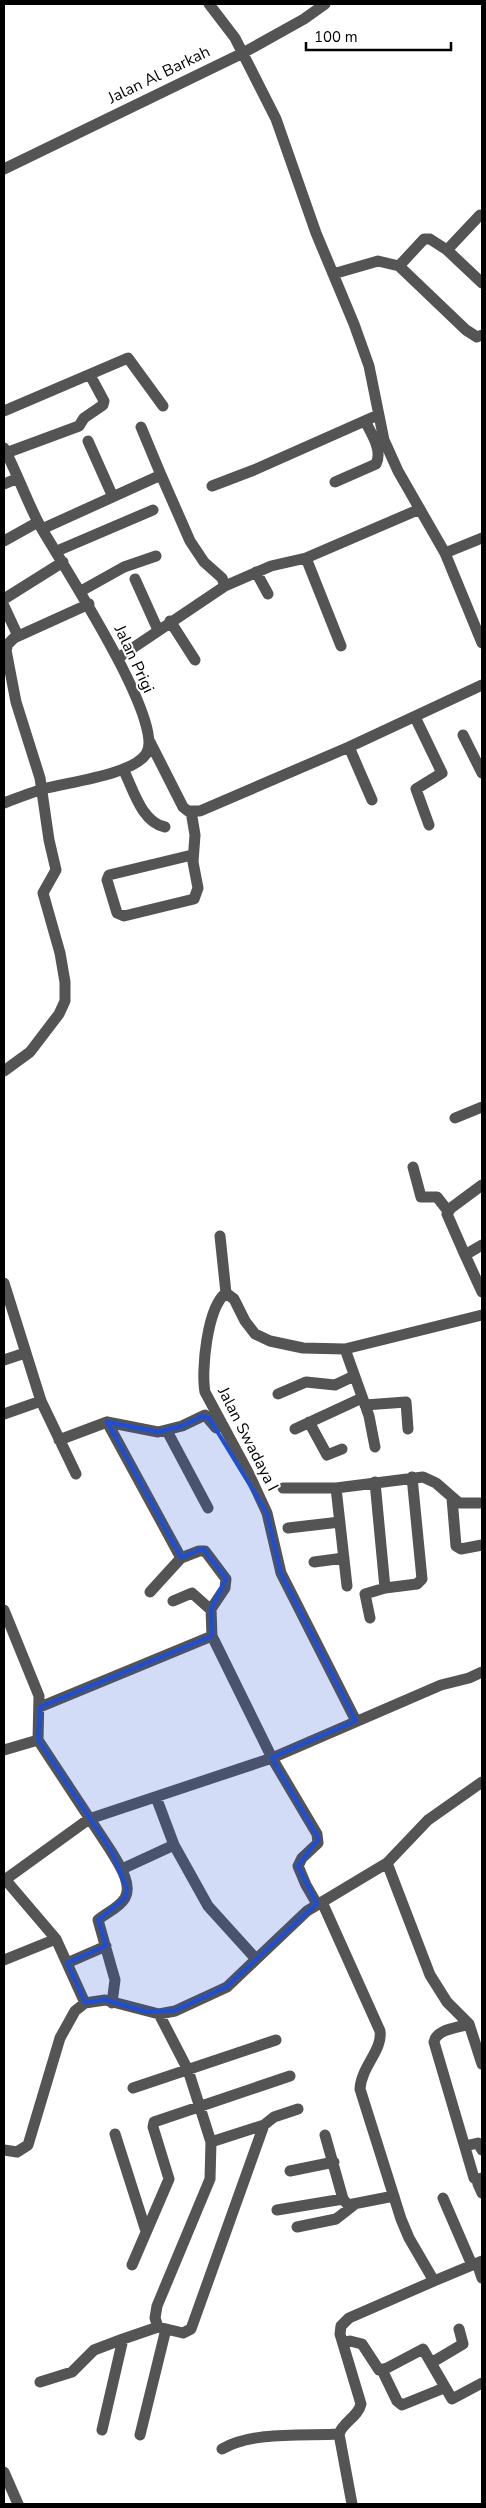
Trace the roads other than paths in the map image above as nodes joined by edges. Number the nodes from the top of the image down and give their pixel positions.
1 (209, 4) edge
2 (325, 4) edge
3 (243, 53) junction
4 (4, 169) edge
5 (480, 215) dead end
6 (447, 250) junction
7 (399, 266) junction
8 (334, 274) junction
9 (482, 281) edge
10 (482, 335) edge
11 (90, 375) junction
12 (163, 406) dead end
13 (4, 411) edge
14 (378, 415) junction
15 (365, 421) junction
16 (141, 427) dead end
17 (88, 441) dead end
18 (5, 451) edge
19 (161, 475) junction
20 (16, 478) junction
21 (336, 482) dead end
22 (4, 484) edge
23 (212, 486) dead end
24 (113, 497) junction
25 (420, 509) junction
26 (153, 510) dead end
27 (40, 525) junction
28 (482, 538) edge
29 (4, 541) edge
30 (445, 553) junction
31 (156, 556) dead end
32 (60, 557) junction
33 (306, 558) junction
34 (256, 572) junction
35 (135, 580) dead end
36 (225, 586) junction
37 (81, 591) junction
38 (4, 592) edge
39 (268, 594) dead end
40 (4, 599) edge
41 (88, 604) junction
42 (4, 606) edge
43 (170, 621) junction
44 (158, 630) junction
45 (18, 636) junction
46 (482, 643) edge
47 (341, 646) dead end
48 (118, 658) junction
49 (195, 660) dead end
50 (482, 686) edge
51 (415, 717) junction
52 (464, 736) dead end
53 (150, 742) junction
54 (349, 746) junction
55 (140, 761) junction
56 (453, 768) dead end
57 (123, 769) junction
58 (164, 769) junction
59 (442, 773) junction
60 (482, 773) edge
61 (42, 789) junction
62 (372, 800) dead end
63 (4, 803) edge
64 (191, 811) junction
65 (428, 825) dead end
66 (164, 827) dead end
67 (192, 855) junction
68 (4, 1071) edge
69 (482, 1107) edge
70 (455, 1118) dead end
71 (413, 1167) dead end
72 (482, 1185) edge
73 (448, 1211) junction
74 (220, 1236) dead end
75 (482, 1245) edge
76 (465, 1255) junction
77 (4, 1283) edge
78 (482, 1292) edge
79 (226, 1293) junction
80 (7, 1307) edge
81 (482, 1315) edge
82 (345, 1349) junction
83 (25, 1353) junction
84 (4, 1360) edge
85 (354, 1376) junction
86 (278, 1394) dead end
87 (41, 1401) junction
88 (364, 1402) junction
89 (4, 1414) edge
90 (107, 1422) junction
91 (309, 1422) junction
92 (295, 1429) dead end
93 (408, 1429) dead end
94 (167, 1431) junction
95 (57, 1437) junction
96 (375, 1447) dead end
97 (342, 1449) dead end
98 (76, 1474) dead end
99 (412, 1477) junction
100 (375, 1482) junction
101 (283, 1488) dead end
102 (336, 1488) junction
103 (452, 1498) junction
104 (482, 1503) edge
105 (208, 1508) dead end
106 (267, 1513) junction
107 (340, 1522) junction
108 (288, 1528) dead end
109 (482, 1545) edge
110 (181, 1558) junction
111 (344, 1558) junction
112 (314, 1562) dead end
113 (347, 1586) dead end
114 (384, 1588) junction
115 (150, 1592) dead end
116 (173, 1601) dead end
117 (4, 1610) edge
118 (211, 1610) junction
119 (370, 1618) dead end
120 (212, 1636) junction
121 (482, 1672) edge
122 (40, 1707) junction
123 (356, 1721) junction
124 (38, 1740) junction
125 (4, 1750) edge
126 (272, 1758) junction
127 (482, 1782) edge
128 (156, 1797) junction
129 (89, 1819) junction
130 (174, 1845) junction
131 (387, 1863) junction
132 (122, 1869) junction
133 (5, 1878) edge
134 (320, 1903) junction
135 (56, 1939) junction
136 (106, 1946) junction
137 (256, 1959) junction
138 (4, 1960) edge
139 (67, 1963) junction
140 (112, 2002) junction
141 (85, 2003) junction
142 (159, 2014) junction
143 (469, 2024) junction
144 (276, 2040) dead end
145 (482, 2064) edge
146 (188, 2070) junction
147 (290, 2076) dead end
148 (133, 2088) dead end
149 (200, 2107) junction
150 (298, 2108) dead end
151 (264, 2125) junction
152 (116, 2134) dead end
153 (325, 2135) dead end
154 (211, 2142) junction
155 (465, 2146) junction
156 (4, 2150) edge
157 (482, 2150) edge
158 (334, 2162) junction
159 (290, 2171) dead end
160 (481, 2185) edge
161 (394, 2196) junction
162 (162, 2197) junction
163 (442, 2198) dead end
164 (343, 2199) junction
165 (138, 2204) junction
166 (354, 2205) junction
167 (277, 2210) dead end
168 (297, 2227) dead end
169 (146, 2231) junction
170 (477, 2263) edge
171 (132, 2265) dead end
172 (482, 2278) edge
173 (434, 2281) junction
174 (162, 2328) junction
175 (459, 2329) dead end
176 (123, 2339) junction
177 (343, 2343) junction
178 (431, 2363) junction
179 (382, 2370) junction
180 (40, 2382) dead end
181 (482, 2384) edge
182 (444, 2388) junction
183 (102, 2430) dead end
184 (339, 2434) junction
185 (140, 2435) dead end
186 (222, 2450) dead end
187 (4, 2472) edge
188 (18, 2504) edge
189 (352, 2504) edge

1 - 3 street
2 - 3 street, Jalan Al Barkah
3 - 4 street, Jalan Al Barkah
3 - 8 street
5 - 6 street
6 - 7 street
6 - 9 street
7 - 8 street
7 - 10 street
8 - 14 street
11 - 12 street
11 - 13 street
11 - 18 street
14 - 15 street
14 - 25 street
15 - 21 street
15 - 23 street
16 - 19 street
17 - 24 street
18 - 20 street, Jalan Prigi
19 - 24 street
19 - 36 street
20 - 22 street
20 - 27 street, Jalan Prigi
24 - 27 street
25 - 30 street
25 - 33 street
26 - 32 street
27 - 29 street
27 - 32 street, Jalan Prigi
28 - 30 street
30 - 46 street
31 - 37 street
32 - 37 street, Jalan Prigi
32 - 38 street
32 - 40 street
33 - 34 street
33 - 47 street
34 - 36 street
34 - 39 street
35 - 44 street
36 - 43 street
37 - 41 street, Jalan Prigi
41 - 45 street
41 - 48 street, Jalan Prigi
42 - 45 street
43 - 44 street
43 - 49 street
44 - 48 street
45 - 61 street
48 - 53 street, Jalan Prigi
50 - 51 street
51 - 54 street
51 - 59 street
52 - 60 street
53 - 55 street
53 - 58 street, Jalan Prigi
54 - 62 street
54 - 64 street
55 - 57 street
55 - 58 street
56 - 59 street
57 - 61 street
57 - 66 street
58 - 64 street, Jalan Prigi
59 - 65 street
61 - 63 street
61 - 68 street
64 - 67 street
67 - 67 street
69 - 70 street
71 - 73 street
72 - 73 street
73 - 76 street
74 - 79 street
75 - 76 street
76 - 78 street
77 - 80 street
79 - 82 street
79 - 106 street, Jalan Swadaya I
80 - 83 street
81 - 82 street
82 - 85 street
83 - 84 street
83 - 87 street
85 - 86 street
85 - 88 street
87 - 89 street
87 - 95 street
88 - 91 street
88 - 93 street
88 - 96 street
90 - 94 street
90 - 95 street
90 - 110 street
91 - 92 street
91 - 97 street
94 - 105 street
94 - 106 street
95 - 98 street
99 - 100 street
99 - 103 street
99 - 114 street
100 - 102 street
100 - 114 street
101 - 102 street
102 - 107 street
103 - 104 street
103 - 109 street
106 - 123 street, Jalan Swadaya I
107 - 108 street
107 - 111 street
110 - 115 street
110 - 118 street
111 - 112 street
111 - 113 street
114 - 119 street
116 - 118 street
117 - 122 street
118 - 120 street
120 - 122 street
120 - 126 street
121 - 123 street
122 - 124 street
123 - 126 street
124 - 125 street
124 - 129 street
126 - 128 street
126 - 134 street
127 - 131 street
128 - 129 street
128 - 130 street
129 - 132 street
129 - 133 street
130 - 132 street
130 - 137 street
131 - 134 street
131 - 143 street
132 - 136 street
133 - 135 street
134 - 137 street
134 - 161 street
135 - 138 street
135 - 139 street
136 - 139 street
136 - 140 street
137 - 142 street
139 - 141 street
140 - 141 street
140 - 142 street
141 - 156 street
142 - 146 street
143 - 145 street
143 - 155 street
144 - 146 street
146 - 148 street
146 - 149 street
147 - 149 street
149 - 154 street
149 - 162 street
150 - 151 street
151 - 154 street
151 - 174 street
152 - 165 street
153 - 158 street
154 - 174 street
155 - 157 street
155 - 160 street
158 - 159 street
158 - 164 street
161 - 166 street
161 - 173 street
162 - 165 street
162 - 169 street
163 - 170 street
164 - 166 street
164 - 167 street
165 - 169 street
166 - 168 street
169 - 171 street
170 - 172 street
170 - 173 street
173 - 177 street
174 - 176 street
174 - 185 street
175 - 178 street
176 - 180 street
176 - 183 street
177 - 179 street
177 - 184 street
178 - 179 street
178 - 182 street
179 - 182 street
181 - 182 street
184 - 186 street
184 - 189 street
187 - 188 street

